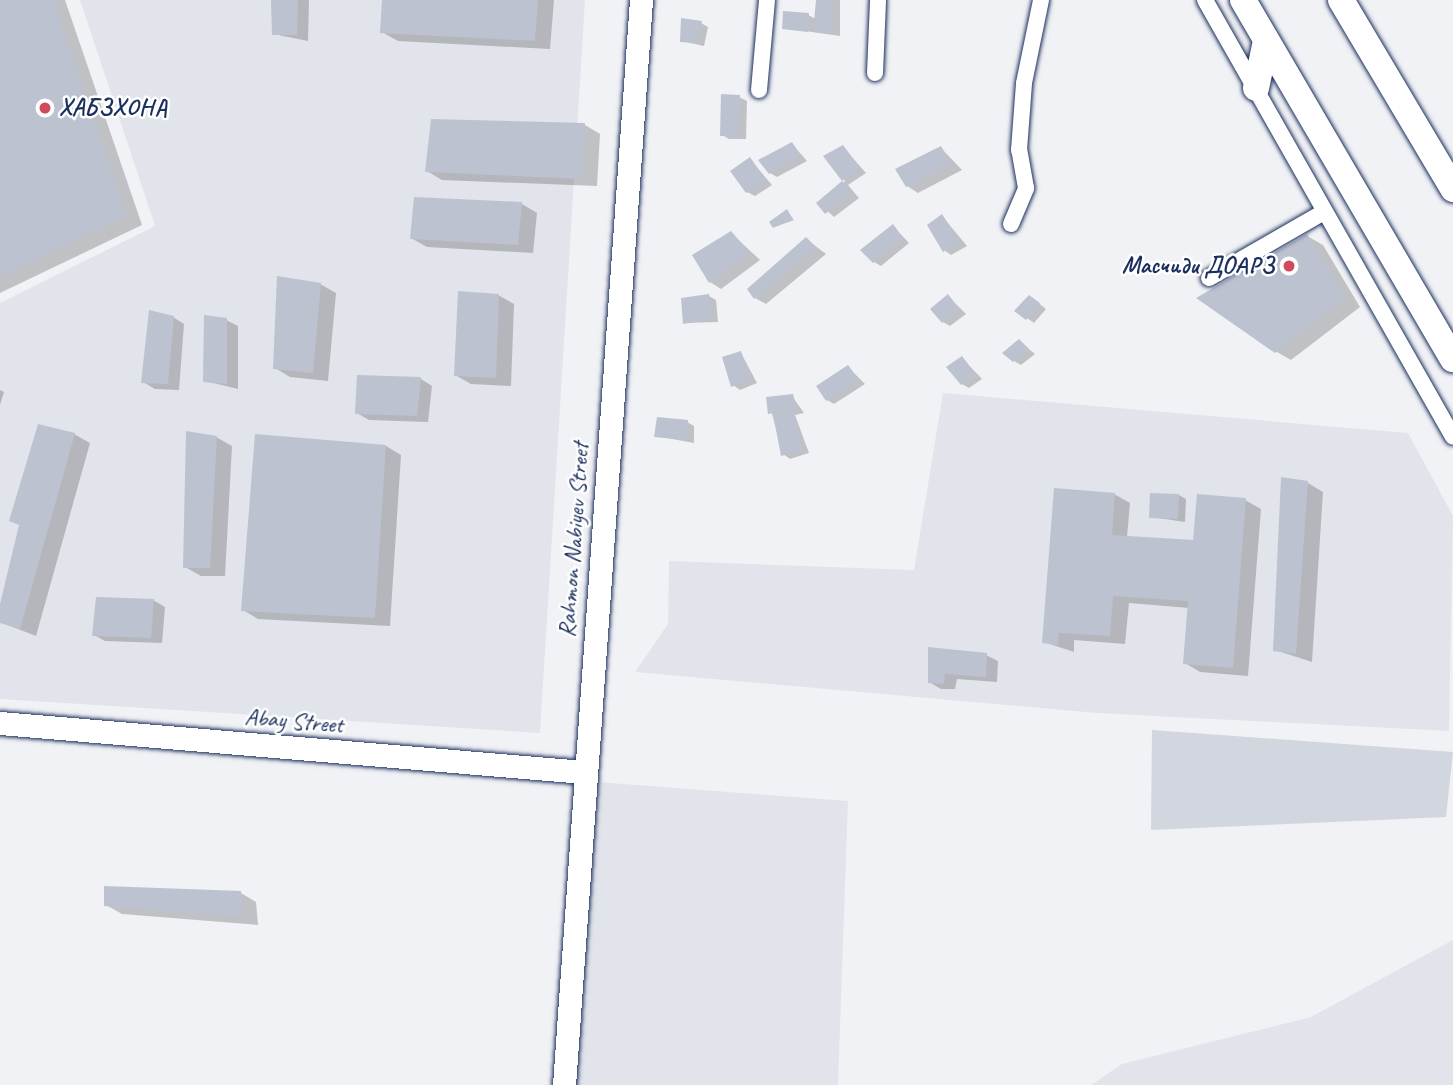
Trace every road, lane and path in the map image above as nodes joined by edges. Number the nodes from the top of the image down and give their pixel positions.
1 (641, 0) edge
2 (767, 0) edge
3 (878, 0) edge
4 (1041, 0) edge
5 (1205, 0) edge
6 (1243, 0) edge
7 (1341, 0) edge
8 (1266, 41) junction
9 (875, 73) dead end
10 (1256, 88) junction
11 (759, 90) dead end
12 (1453, 189) edge
13 (1324, 212) junction
14 (1011, 224) dead end
15 (1209, 278) dead end
16 (1453, 359) edge
17 (1453, 437) edge
18 (0, 723) edge
19 (584, 772) junction
20 (564, 1085) edge

1 - 19 main road, Rahmon Nabiyev Street
2 - 11 street
3 - 9 street
4 - 14 street
5 - 10 street
6 - 8 main road
7 - 12 main road
8 - 10 main road
8 - 16 main road
10 - 13 street
13 - 15 street
13 - 17 street
18 - 19 main road, Abay Street
19 - 20 main road, Rahmon Nabiyev Street

